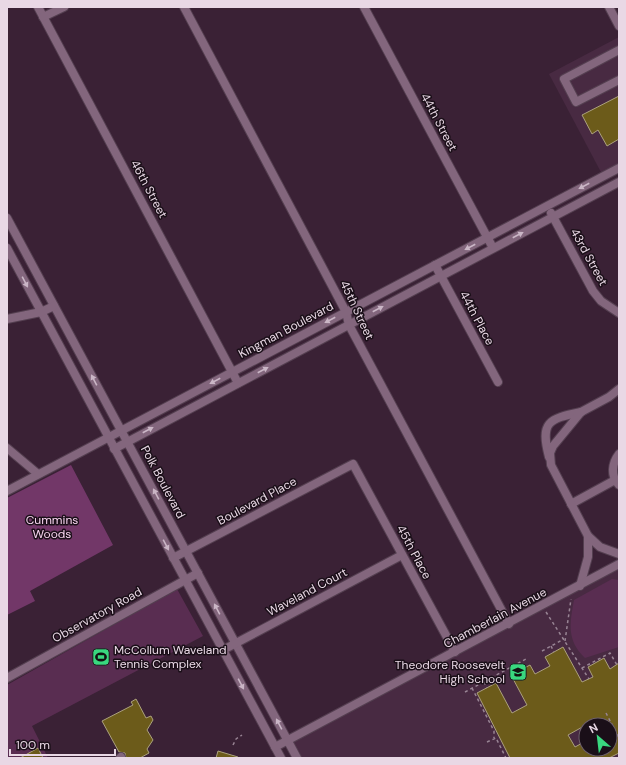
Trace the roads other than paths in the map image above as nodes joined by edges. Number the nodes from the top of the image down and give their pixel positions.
1 (38, 7) edge
2 (64, 7) edge
3 (184, 7) edge
4 (364, 7) edge
5 (609, 7) edge
6 (43, 17) junction
7 (619, 26) edge
8 (619, 50) edge
9 (619, 80) edge
10 (619, 168) edge
11 (619, 182) edge
12 (547, 206) junction
13 (553, 217) junction
14 (7, 218) edge
15 (487, 237) junction
16 (7, 248) edge
17 (493, 248) junction
18 (435, 265) junction
19 (441, 276) junction
20 (54, 306) junction
21 (41, 312) junction
22 (346, 312) junction
23 (619, 313) edge
24 (7, 319) edge
25 (349, 324) junction
26 (232, 372) junction
27 (498, 382) dead end
28 (238, 383) junction
29 (619, 389) edge
30 (619, 395) edge
31 (609, 397) junction
32 (581, 412) junction
33 (121, 430) junction
34 (108, 438) junction
35 (127, 442) junction
36 (7, 448) edge
37 (114, 449) junction
38 (619, 454) edge
39 (550, 459) junction
40 (353, 464) joint
41 (38, 474) junction
42 (617, 482) edge
43 (7, 491) edge
44 (571, 504) junction
45 (588, 536) junction
46 (186, 552) junction
47 (619, 554) edge
48 (402, 555) junction
49 (173, 558) junction
50 (619, 564) edge
51 (198, 573) junction
52 (185, 580) junction
53 (580, 586) junction
54 (509, 624) junction
55 (236, 643) junction
56 (223, 650) junction
57 (455, 652) junction
58 (7, 678) edge
59 (288, 740) junction
60 (275, 747) junction
61 (281, 758) edge
62 (297, 758) edge

1 - 6 street, 46th Street
2 - 6 street
3 - 22 street, 45th Street
4 - 15 street, 44th Street
5 - 7 street
6 - 26 street, 46th Street
8 - 9 street
10 -> 12 street, Kingman Boulevard
11 - 13 street, Kingman Boulevard
12 - 13 street, 43rd Street
12 - 15 street, Kingman Boulevard
17 -> 13 street, Kingman Boulevard
13 - 23 street, 43rd Street
14 - 20 street, Polk Boulevard
15 - 17 street, 44th Street
15 -> 18 street, Kingman Boulevard
16 -> 21 street
17 - 19 street, Kingman Boulevard
18 - 19 street, 44th Place
18 - 22 street, Kingman Boulevard
25 -> 19 street, Kingman Boulevard
19 - 27 street, 44th Place
20 - 21 street
33 -> 20 street, Polk Boulevard
21 - 24 street
21 - 34 street
22 - 25 street, 45th Street
22 -> 26 street, Kingman Boulevard
28 -> 25 street, Kingman Boulevard
25 - 54 street, 45th Street
26 - 28 street, 46th Street
26 -> 33 street, Kingman Boulevard
35 -> 28 street, Kingman Boulevard
29 - 31 street
30 - 31 street
31 - 32 street
32 - 39 street
32 - 39 street
33 - 34 street, Kingman Boulevard
33 - 35 street, Polk Boulevard
34 - 37 street
34 - 41 street, Kingman Boulevard
35 - 37 street, Kingman Boulevard
46 -> 35 street, Polk Boulevard
36 - 41 street
37 -> 49 street
38 - 42 street
39 - 44 street
40 - 46 street, Boulevard Place
40 - 48 street, 45th Place
41 - 43 street, Kingman Boulevard
42 - 44 street
44 - 45 street
45 - 47 street
45 - 53 street
46 - 49 street, Boulevard Place
46 - 51 street, Polk Boulevard
48 - 55 street, Waveland Court
48 - 57 street, 45th Place
49 - 52 street
50 - 53 street, Chamberlain Avenue
51 - 52 street, Observatory Road
55 -> 51 street, Polk Boulevard
52 - 56 street
52 - 58 street, Observatory Road
53 - 54 street, Chamberlain Avenue
54 - 57 street, Chamberlain Avenue
55 - 56 street, Waveland Court
59 -> 55 street, Polk Boulevard
56 -> 60 street
57 - 59 street, Chamberlain Avenue
59 - 60 street, Chamberlain Avenue
59 - 62 street, Polk Boulevard
60 - 61 street

